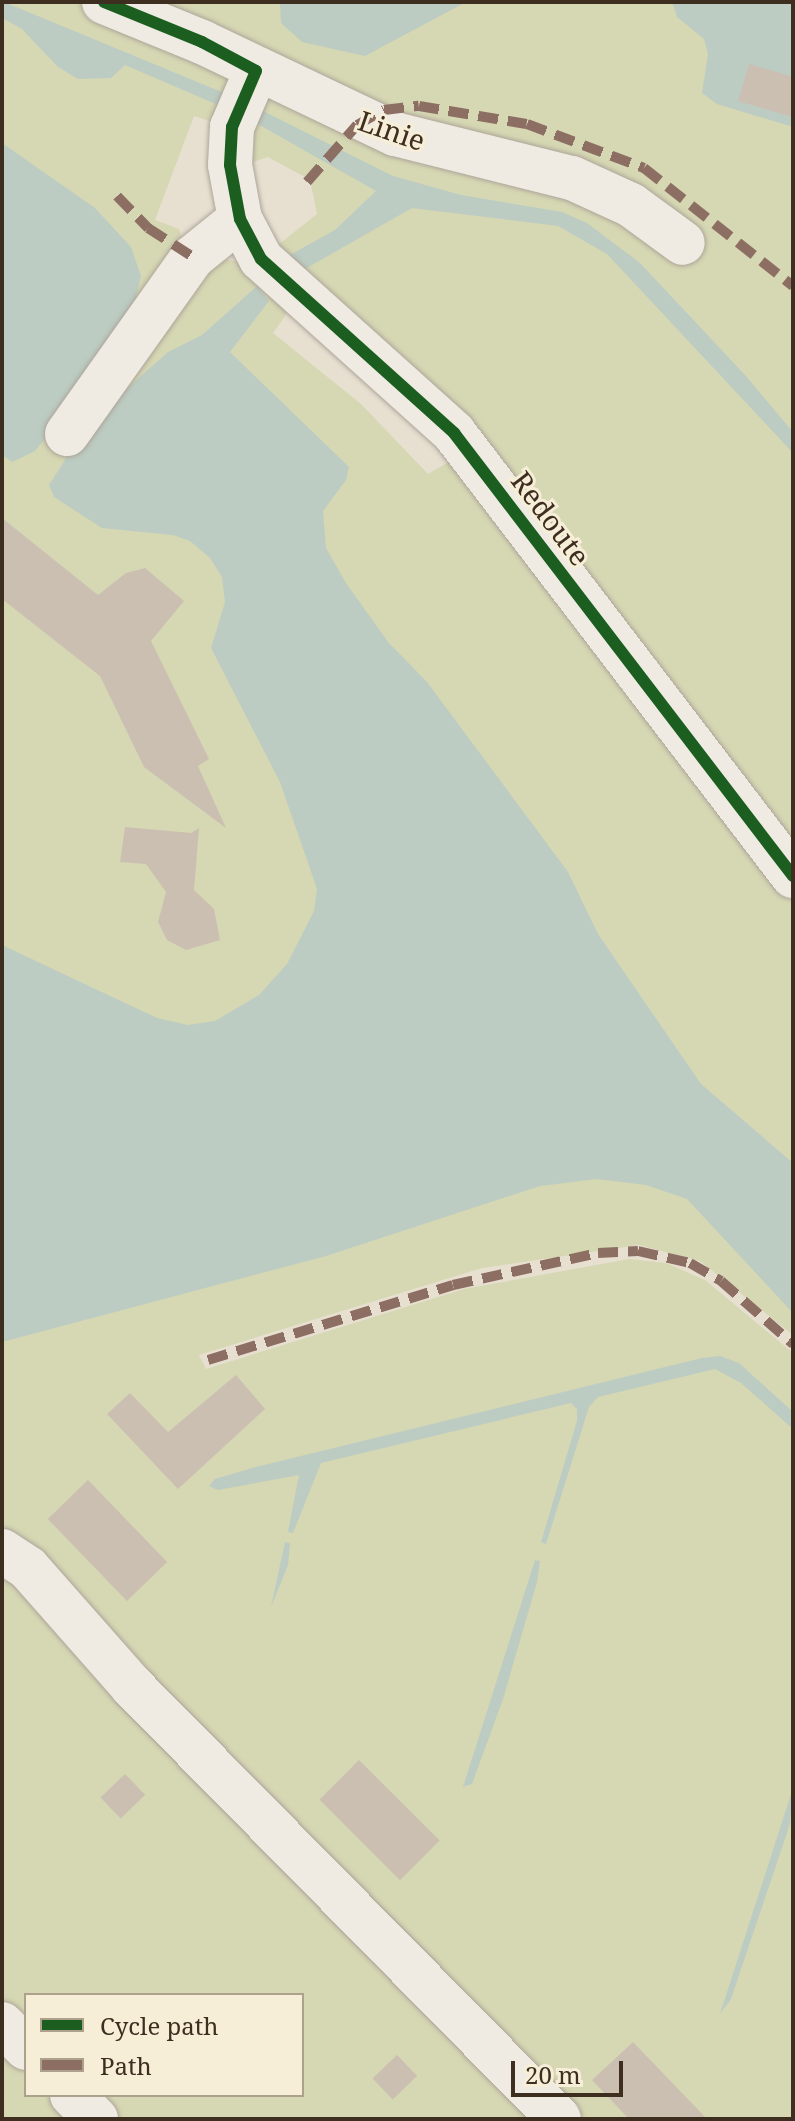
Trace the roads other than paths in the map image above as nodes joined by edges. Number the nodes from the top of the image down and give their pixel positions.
1 (104, 2) edge
2 (256, 71) junction
3 (240, 219) junction
4 (683, 243) dead end
5 (67, 434) dead end
6 (793, 876) edge
7 (2, 1551) edge
8 (2, 2024) edge
9 (24, 2046) edge
10 (74, 2097) edge
11 (96, 2119) edge
12 (559, 2119) edge

1 - 2 street, Linie
2 - 3 street, Redoute
2 - 4 street, Linie
3 - 5 street
3 - 6 street, Redoute
7 - 12 street
8 - 9 street
10 - 11 street

